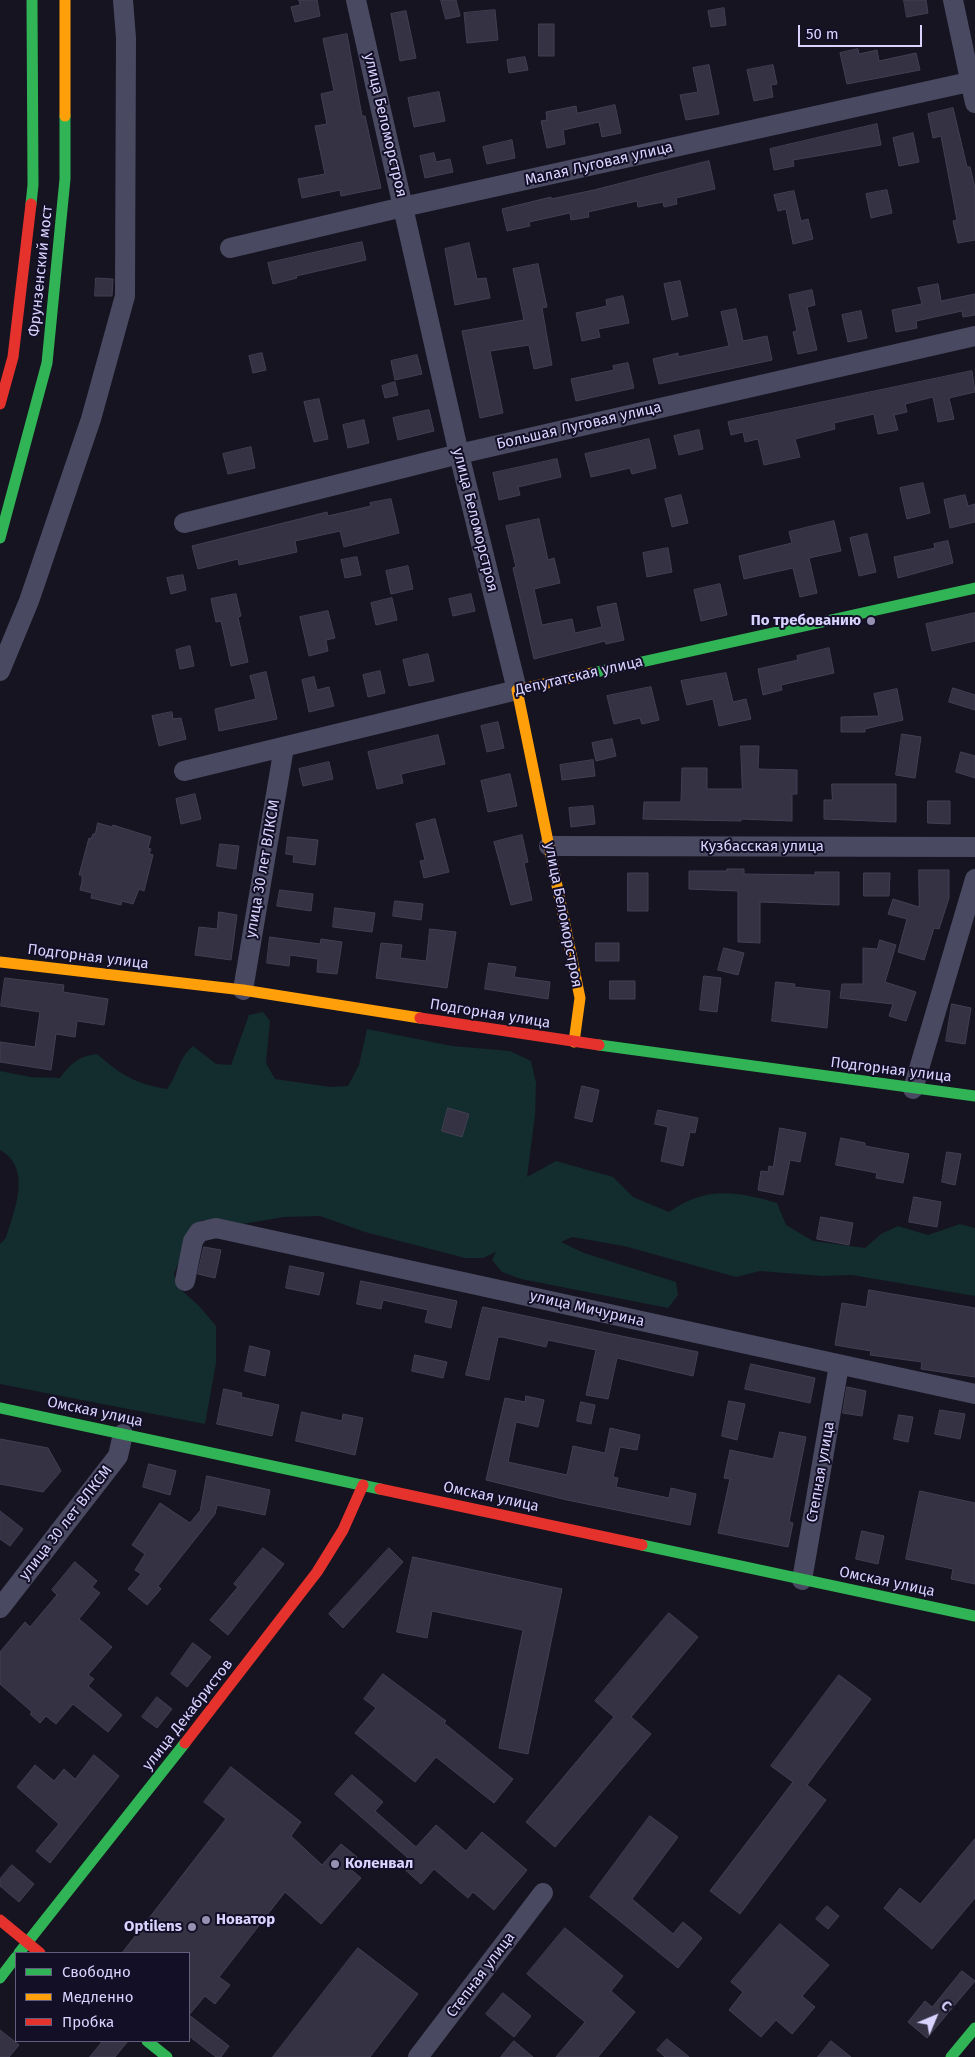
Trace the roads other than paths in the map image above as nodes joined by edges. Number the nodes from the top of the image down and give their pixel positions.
1 (32, 0) edge
2 (65, 0) edge
3 (123, 0) edge
4 (356, 0) edge
5 (953, 0) edge
6 (969, 82) junction
7 (975, 103) edge
8 (403, 207) junction
9 (230, 248) dead end
10 (975, 336) edge
11 (0, 404) edge
12 (459, 454) junction
13 (184, 523) dead end
14 (0, 538) edge
15 (975, 588) edge
16 (0, 671) edge
17 (517, 690) junction
18 (284, 747) junction
19 (184, 771) dead end
20 (549, 846) junction
21 (975, 847) edge
22 (975, 879) edge
23 (0, 962) edge
24 (243, 990) junction
25 (574, 1042) junction
26 (913, 1089) junction
27 (975, 1096) edge
28 (185, 1281) dead end
29 (839, 1365) junction
30 (975, 1394) edge
31 (0, 1408) edge
32 (123, 1434) junction
33 (363, 1485) junction
34 (802, 1580) junction
35 (0, 1608) edge
36 (975, 1616) edge
37 (543, 1894) dead end
38 (0, 1920) edge
39 (27, 1943) junction
40 (20, 1952) edge
41 (39, 1952) edge
42 (15, 1958) edge
43 (0, 1978) edge
44 (975, 2028) edge
45 (148, 2042) edge
46 (167, 2057) edge
47 (418, 2057) edge
48 (950, 2057) edge

1 - 11 street, Фрунзенский мост
2 - 14 street, Фрунзенский мост
3 - 16 street
4 - 8 street, улица Беломорстроя
5 - 6 street
6 - 7 street
6 - 8 street, Малая Луговая улица
8 - 9 street, Малая Луговая улица
8 - 12 street, улица Беломорстроя
10 - 12 street, Большая Луговая улица
12 - 13 street, Большая Луговая улица
12 - 17 street, улица Беломорстроя
15 - 17 street, Депутатская улица
17 - 18 street, Депутатская улица
17 - 20 street, улица Беломорстроя
18 - 19 street, Депутатская улица
18 - 24 street, улица 30 лет ВЛКСМ
20 - 21 street, Кузбасская улица
20 - 25 street, улица Беломорстроя
22 - 26 street
23 - 24 street, Подгорная улица
24 - 25 street, Подгорная улица
25 - 26 street, Подгорная улица
26 - 27 street, Подгорная улица
28 - 29 street, улица Мичурина
29 - 30 street, улица Мичурина
29 - 34 street, Степная улица
31 - 32 street, Омская улица
32 - 33 street, Омская улица
32 - 35 street, улица 30 лет ВЛКСМ
33 - 34 street, Омская улица
33 - 39 street, улица Декабристов
34 - 36 street, Омская улица
37 - 47 street, Степная улица
38 - 39 street
39 - 40 street, улица Декабристов
39 - 41 street
42 - 43 street
44 - 48 street
45 - 46 street

